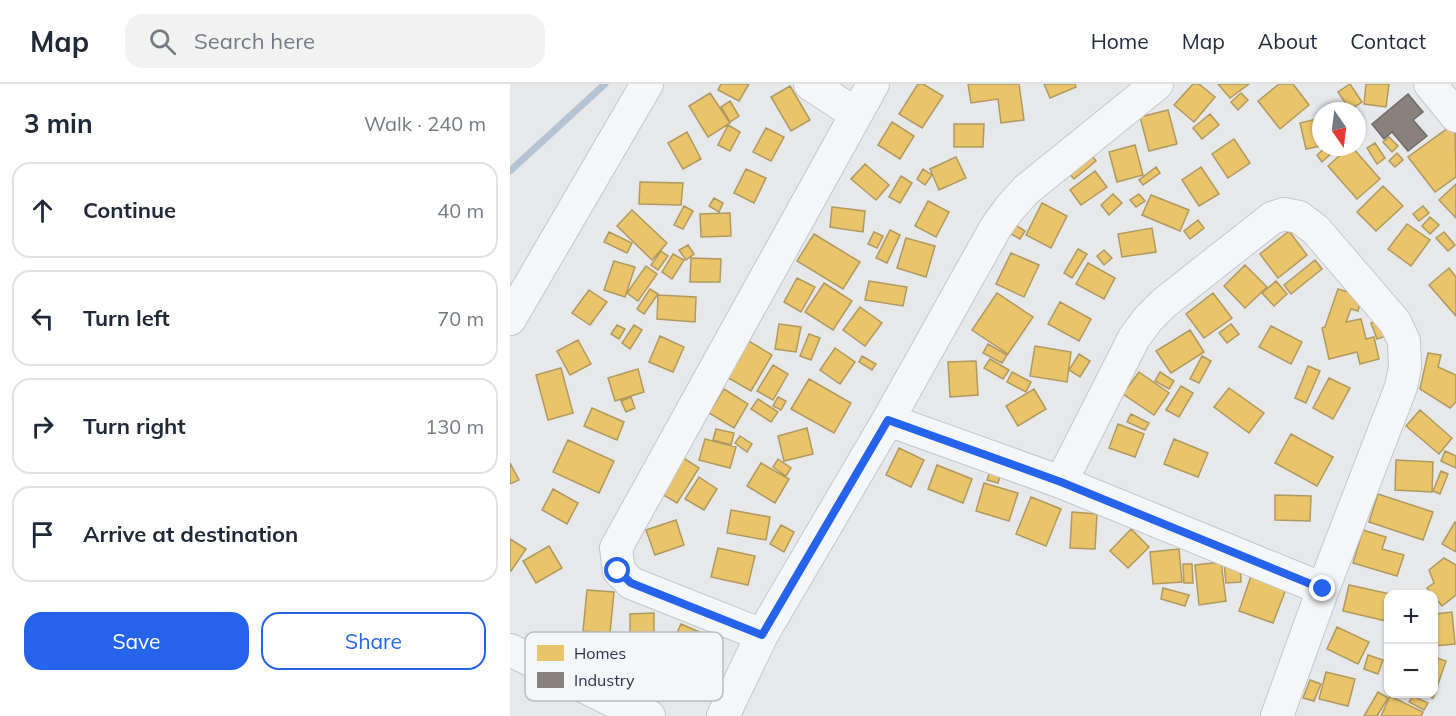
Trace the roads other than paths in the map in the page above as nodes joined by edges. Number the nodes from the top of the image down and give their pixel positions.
1 (647, 84) edge
2 (810, 84) edge
3 (873, 84) edge
4 (1157, 84) edge
5 (1430, 84) edge
6 (856, 114) junction
7 (1456, 116) edge
8 (510, 319) edge
9 (888, 420) junction
10 (1061, 482) junction
11 (1323, 589) junction
12 (762, 635) junction
13 (510, 650) edge
14 (525, 657) edge
15 (613, 701) edge
16 (649, 716) edge
17 (723, 716) edge
18 (1278, 716) edge

1 - 8 street
2 - 6 street
3 - 6 street
4 - 9 street
5 - 7 street
6 - 12 street
9 - 10 street
9 - 12 street
10 - 11 street
10 - 11 street
11 - 18 street
12 - 17 street
13 - 14 street
15 - 16 street

